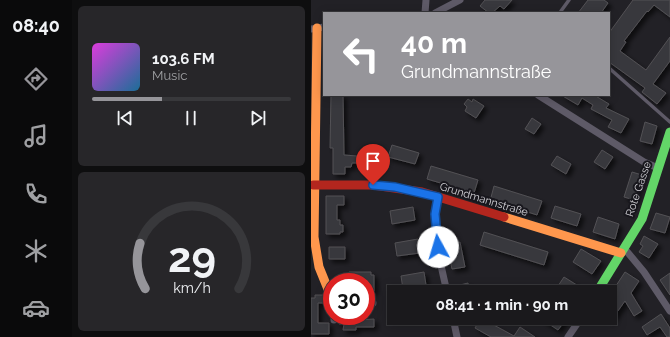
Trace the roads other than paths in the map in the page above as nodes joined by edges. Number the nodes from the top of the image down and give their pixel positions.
1 (427, 0) edge
2 (460, 0) edge
3 (569, 0) edge
4 (561, 11) dead end
5 (425, 12) edge
6 (439, 12) edge
7 (317, 28) edge
8 (610, 69) edge
9 (540, 96) edge
10 (670, 122) edge
11 (670, 132) edge
12 (658, 168) junction
13 (313, 185) junction
14 (438, 197) junction
15 (623, 250) junction
16 (323, 277) edge
17 (446, 285) edge
18 (601, 285) edge
19 (670, 311) edge
20 (454, 325) edge
21 (576, 325) edge
22 (457, 337) edge
23 (568, 337) edge

1 - 5 street
2 - 6 street
3 - 4 lane
7 - 13 street
8 - 10 lane
9 - 12 street
11 - 12 street, Rote Gasse
12 - 15 street, Rote Gasse
13 - 14 street, Grundmannstraße
13 - 16 street
14 - 15 street, Grundmannstraße
14 - 17 street
15 - 18 street, Rote Gasse
15 - 19 street
20 - 22 street
21 - 23 street

